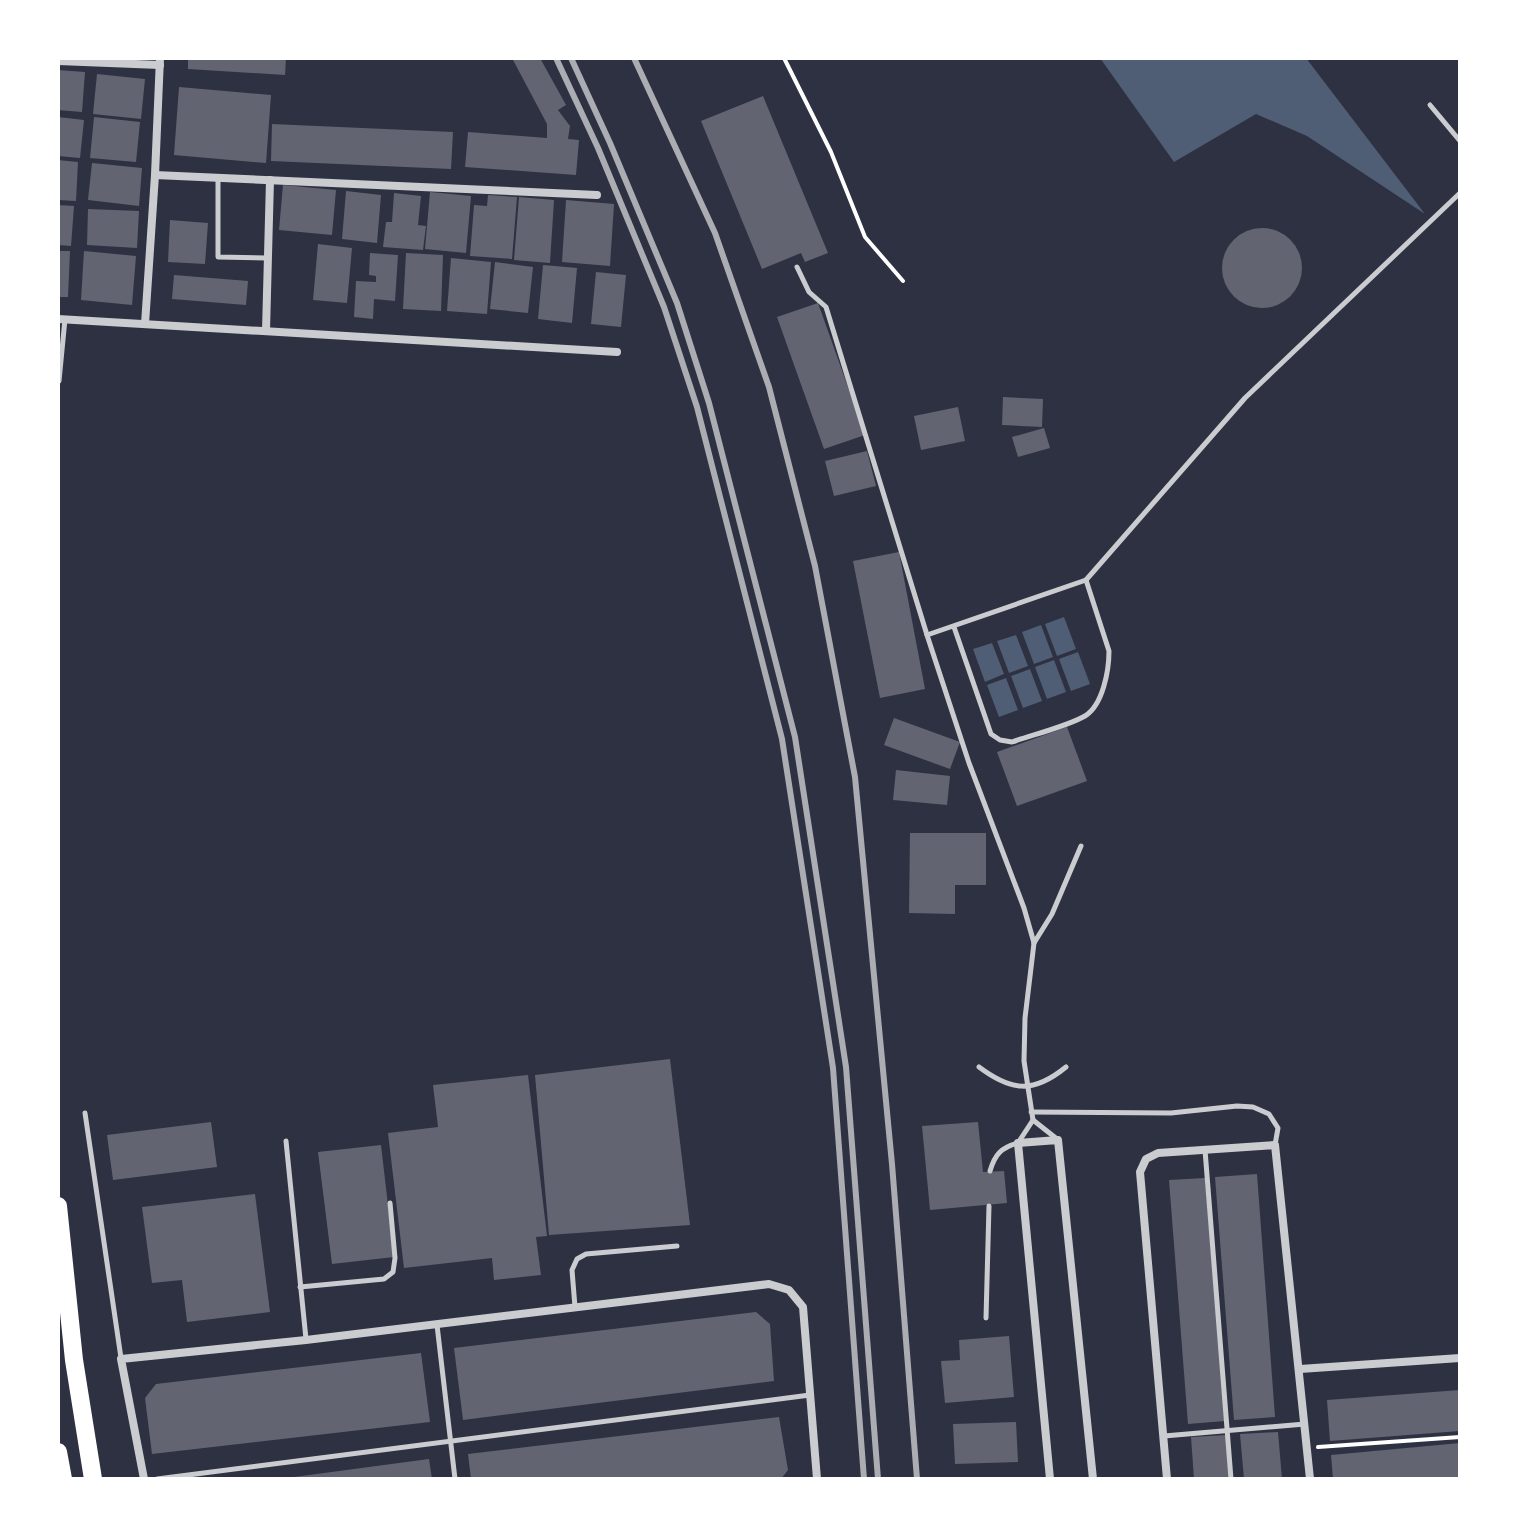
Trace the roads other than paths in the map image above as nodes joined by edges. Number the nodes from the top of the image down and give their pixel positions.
1 (58, 61) edge
2 (160, 62) edge
3 (1430, 105) dead end
4 (1460, 141) edge
5 (155, 175) junction
6 (218, 178) junction
7 (270, 180) junction
8 (1460, 193) edge
9 (597, 195) dead end
10 (268, 258) junction
11 (797, 267) dead end
12 (62, 319) edge
13 (145, 324) junction
14 (266, 331) junction
15 (617, 352) dead end
16 (59, 381) edge
17 (1086, 580) junction
18 (954, 627) junction
19 (927, 635) junction
20 (1081, 846) dead end
21 (1034, 943) junction
22 (979, 1067) dead end
23 (1066, 1067) dead end
24 (1026, 1086) junction
25 (1031, 1112) junction
26 (85, 1113) dead end
27 (1033, 1120) junction
28 (1058, 1140) junction
29 (286, 1141) dead end
30 (1018, 1143) junction
31 (1275, 1145) junction
32 (1205, 1149) junction
33 (990, 1171) dead end
34 (390, 1203) dead end
35 (58, 1206) edge
36 (989, 1206) dead end
37 (677, 1246) dead end
38 (300, 1287) junction
39 (575, 1307) junction
40 (986, 1318) dead end
41 (437, 1325) junction
42 (306, 1340) junction
43 (1460, 1358) edge
44 (121, 1359) junction
45 (1300, 1369) junction
46 (810, 1395) junction
47 (1305, 1424) junction
48 (1227, 1430) junction
49 (1163, 1436) junction
50 (451, 1441) junction
51 (58, 1452) edge
52 (63, 1479) edge
53 (93, 1479) edge
54 (144, 1479) edge
55 (157, 1479) edge
56 (455, 1479) edge
57 (817, 1479) edge
58 (1050, 1479) edge
59 (1093, 1479) edge
60 (1167, 1479) edge
61 (1231, 1479) edge
62 (1310, 1479) edge

1 - 2 street
2 - 5 street
3 - 4 lane
5 - 6 street
5 - 13 street
6 - 7 street
6 - 10 lane
7 - 9 street
7 - 10 street
8 - 17 lane
10 - 14 street
11 - 19 lane
12 - 13 street
12 - 16 lane
13 - 14 street
14 - 15 street
17 - 18 lane
17 - 18 lane
18 - 19 lane
19 - 21 lane
20 - 21 lane
21 - 24 lane
22 - 24 lane
23 - 24 lane
24 - 25 lane
25 - 27 lane
25 - 31 lane
26 - 44 lane
27 - 28 lane
27 - 30 lane
28 - 30 street
28 - 59 street
29 - 38 lane
30 - 33 lane
30 - 58 street
31 - 32 street
31 - 45 street
32 - 48 lane
32 - 49 street
34 - 38 lane
35 - 53 highway
36 - 40 lane
37 - 39 lane
38 - 42 lane
39 - 41 street
39 - 46 street
41 - 42 street
41 - 50 lane
42 - 44 street
43 - 45 street
44 - 54 street
45 - 47 street
46 - 50 lane
46 - 57 street
47 - 48 lane
47 - 62 street
48 - 49 lane
48 - 61 lane
49 - 60 street
50 - 55 lane
50 - 56 lane
51 - 52 highway

